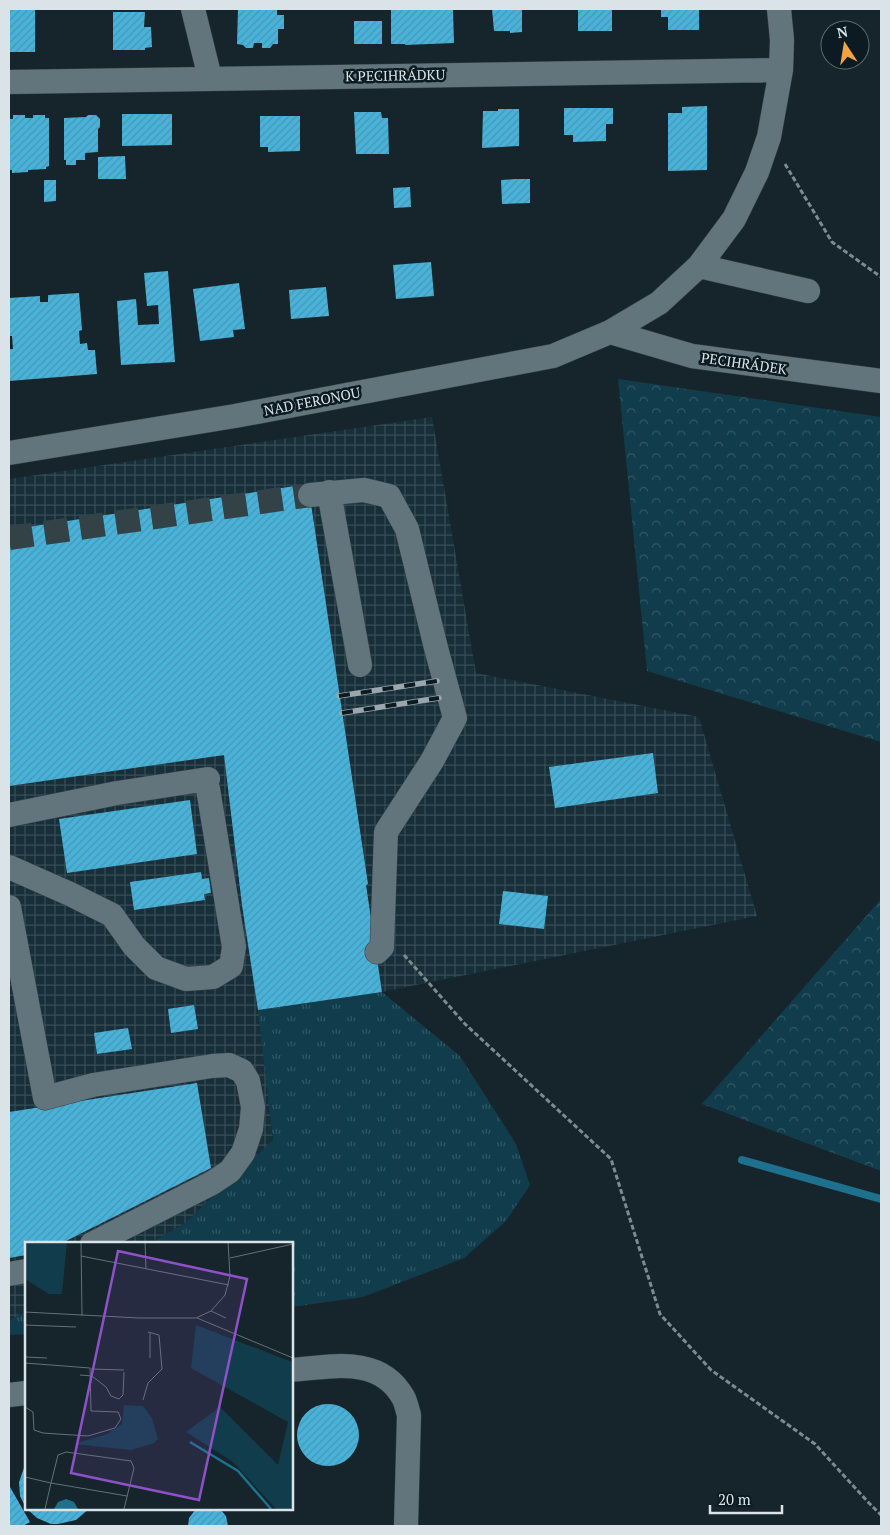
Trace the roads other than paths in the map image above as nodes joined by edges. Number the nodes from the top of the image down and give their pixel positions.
1 (193, 9) edge
2 (779, 9) edge
3 (781, 70) junction
4 (210, 78) junction
5 (9, 82) edge
6 (699, 266) junction
7 (808, 291) dead end
8 (610, 332) junction
9 (881, 381) edge
10 (9, 453) edge
11 (360, 665) dead end
12 (9, 815) edge
13 (9, 867) edge
14 (10, 917) edge
15 (376, 952) dead end
16 (96, 1242) edge
17 (25, 1271) edge
18 (9, 1274) edge
19 (292, 1370) edge
20 (25, 1393) edge
21 (9, 1394) edge
22 (406, 1526) edge

1 - 4 street
2 - 3 street, NAD FERONOU
3 - 4 street, K PECIHRÁDKU
3 - 6 street, NAD FERONOU
4 - 5 street, K PECIHRÁDKU
6 - 7 street
6 - 8 street, NAD FERONOU
8 - 9 street, PECIHRÁDEK
8 - 10 street, NAD FERONOU
11 - 15 street
12 - 13 street
14 - 16 street
17 - 18 street
19 - 22 street
20 - 21 street

